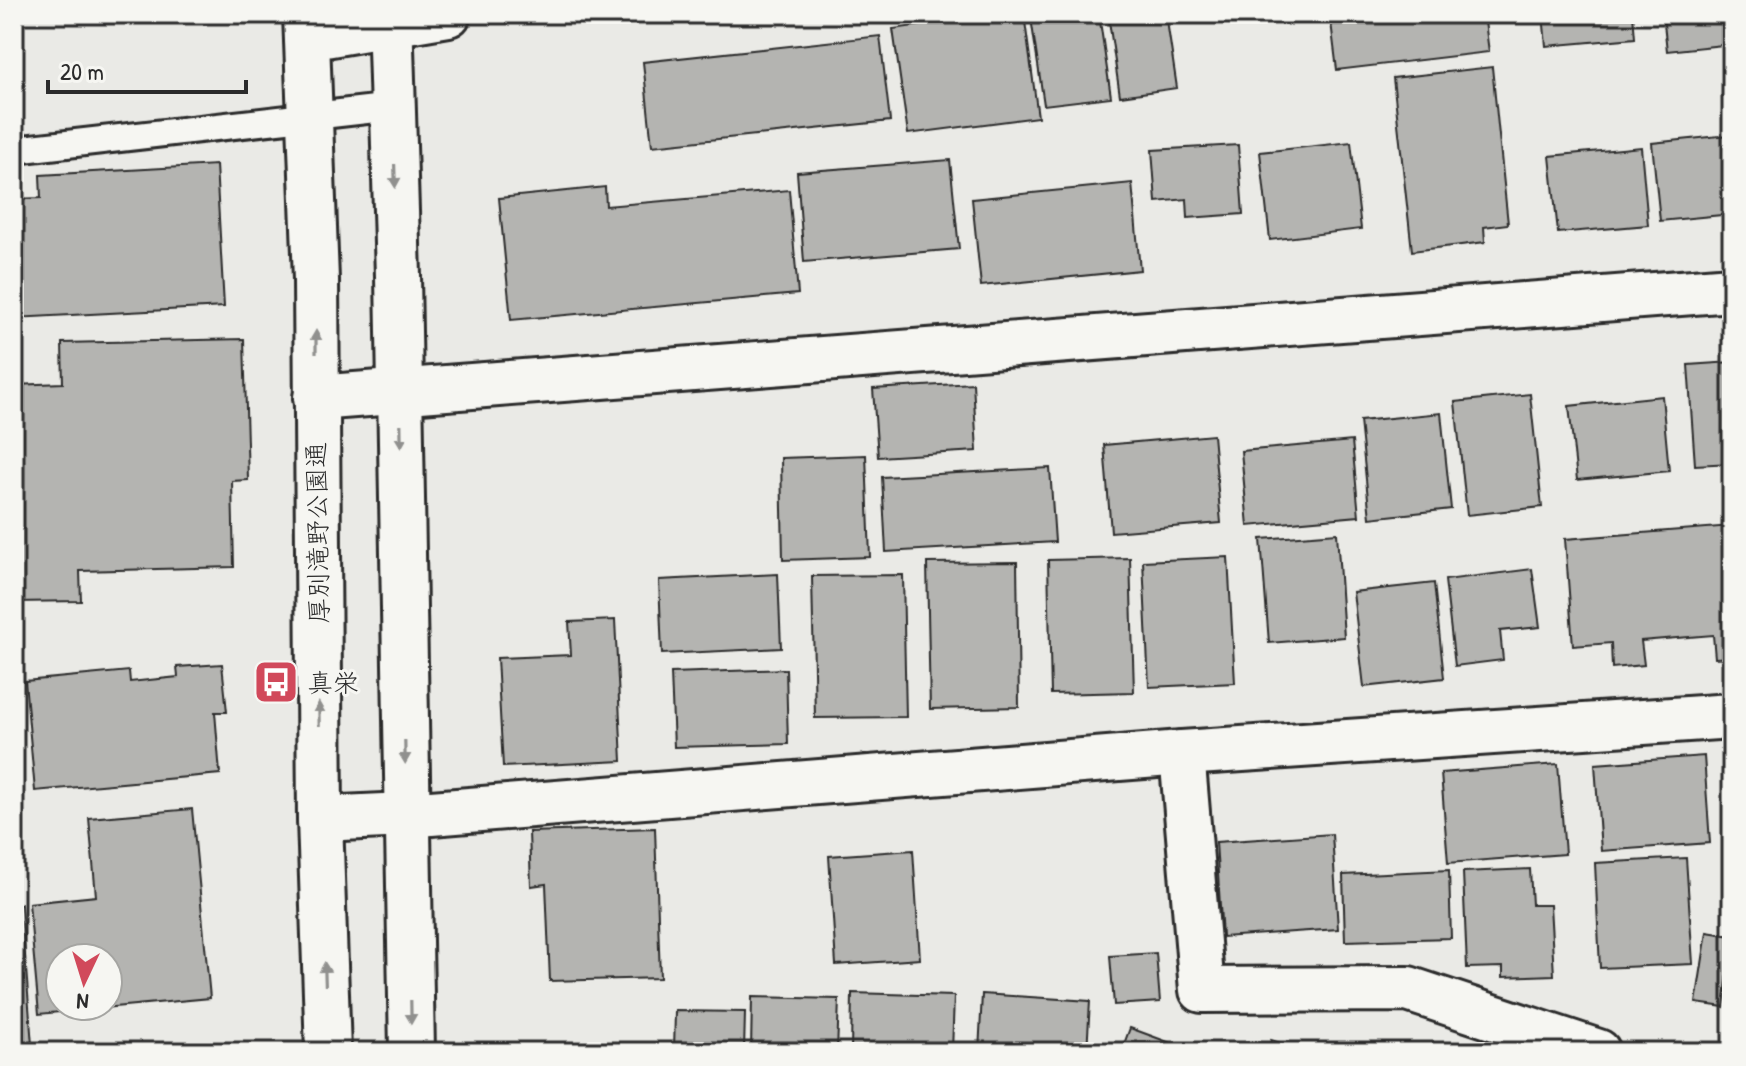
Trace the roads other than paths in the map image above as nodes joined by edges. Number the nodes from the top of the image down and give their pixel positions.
1 (448, 14) edge
2 (391, 20) edge
3 (306, 26) edge
4 (393, 107) junction
5 (310, 117) junction
6 (14, 150) edge
7 (1732, 289) edge
8 (401, 393) junction
9 (316, 398) junction
10 (1732, 716) edge
11 (1182, 753) junction
12 (406, 815) junction
13 (320, 819) junction
14 (328, 1052) edge
15 (412, 1052) edge
16 (1598, 1052) edge

1 - 2 street
2 - 3 street
2 - 4 street
3 - 5 street, 厚別滝野公園通
4 - 5 lane
4 -> 8 street
5 - 6 lane
9 -> 5 street, 厚別滝野公園通
7 - 8 street
8 - 9 street
8 -> 12 street
13 -> 9 street, 厚別滝野公園通
10 - 11 street
11 - 12 street
11 - 16 street
12 - 13 street
12 -> 15 street
14 -> 13 street, 厚別滝野公園通

